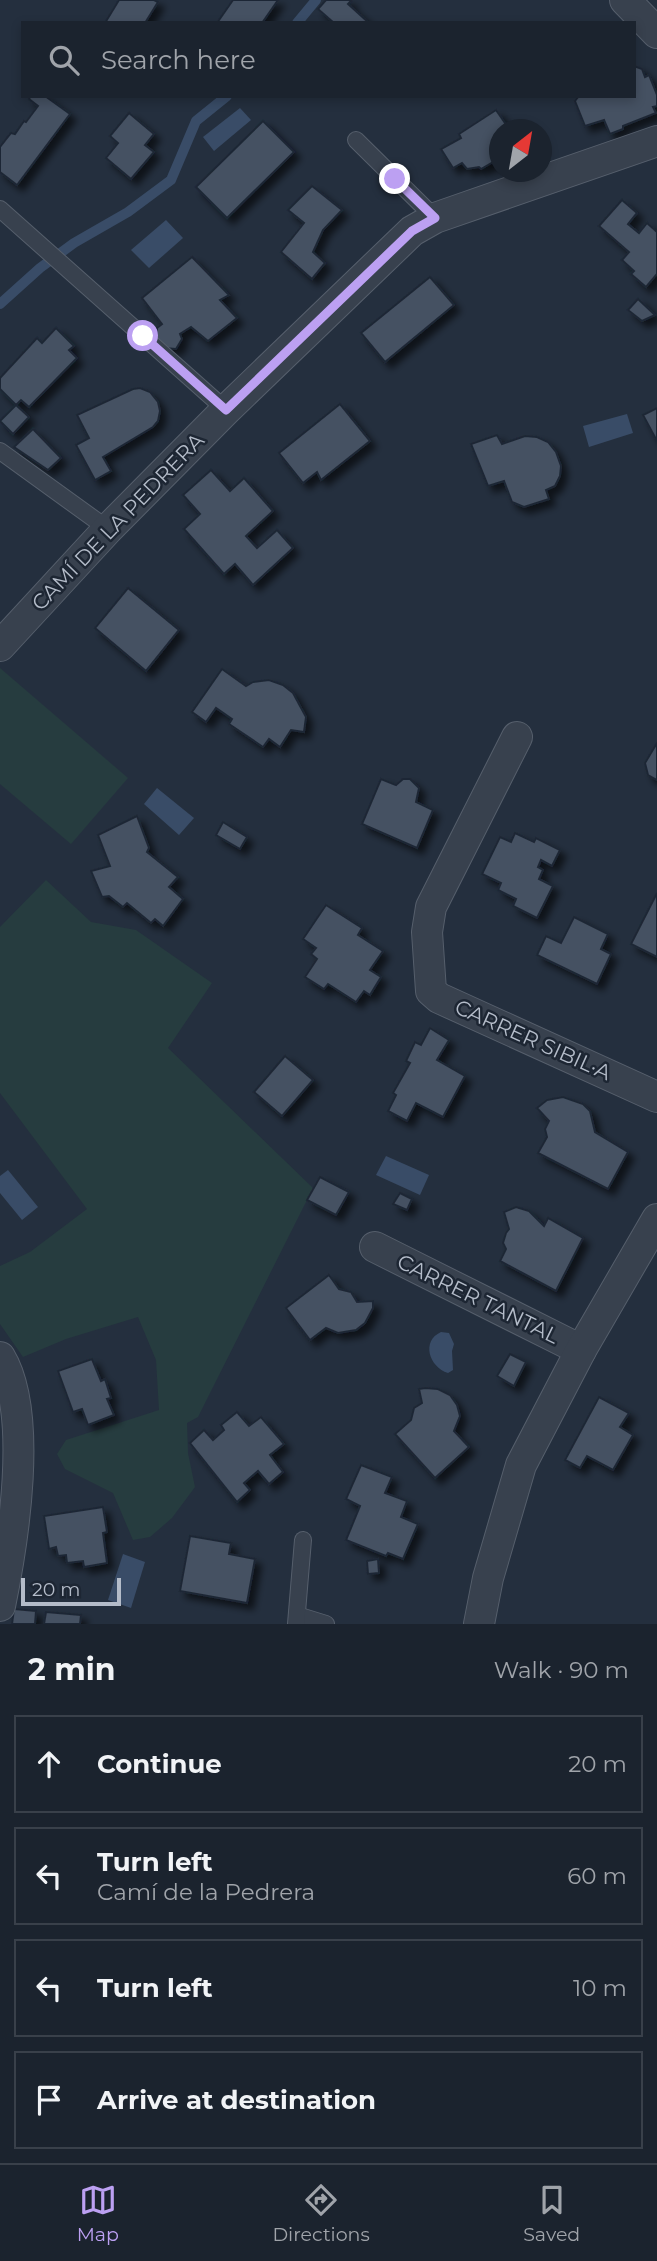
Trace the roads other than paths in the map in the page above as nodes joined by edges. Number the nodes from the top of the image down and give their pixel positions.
1 (625, 0) edge
2 (657, 33) edge
3 (356, 140) dead end
4 (657, 141) edge
5 (0, 209) edge
6 (435, 218) junction
7 (226, 410) junction
8 (0, 451) edge
9 (108, 529) junction
10 (0, 646) edge
11 (517, 737) dead end
12 (657, 1097) edge
13 (657, 1219) edge
14 (375, 1247) dead end
15 (581, 1350) junction
16 (0, 1357) edge
17 (303, 1540) dead end
18 (0, 1606) edge
19 (297, 1620) edge
20 (326, 1624) edge
21 (479, 1624) edge

1 - 2 street
3 - 6 lane
4 - 6 street, CAMÍ DE LA PEDRERA
5 - 7 lane
6 - 7 street, CAMÍ DE LA PEDRERA
7 - 9 street, CAMÍ DE LA PEDRERA
8 - 9 lane
9 - 10 street, CAMÍ DE LA PEDRERA
11 - 12 street, CARRER SIBIL·A
13 - 15 street
14 - 15 street, CARRER TANTAL
15 - 21 street
16 - 18 street
17 - 19 lane
19 - 20 lane

